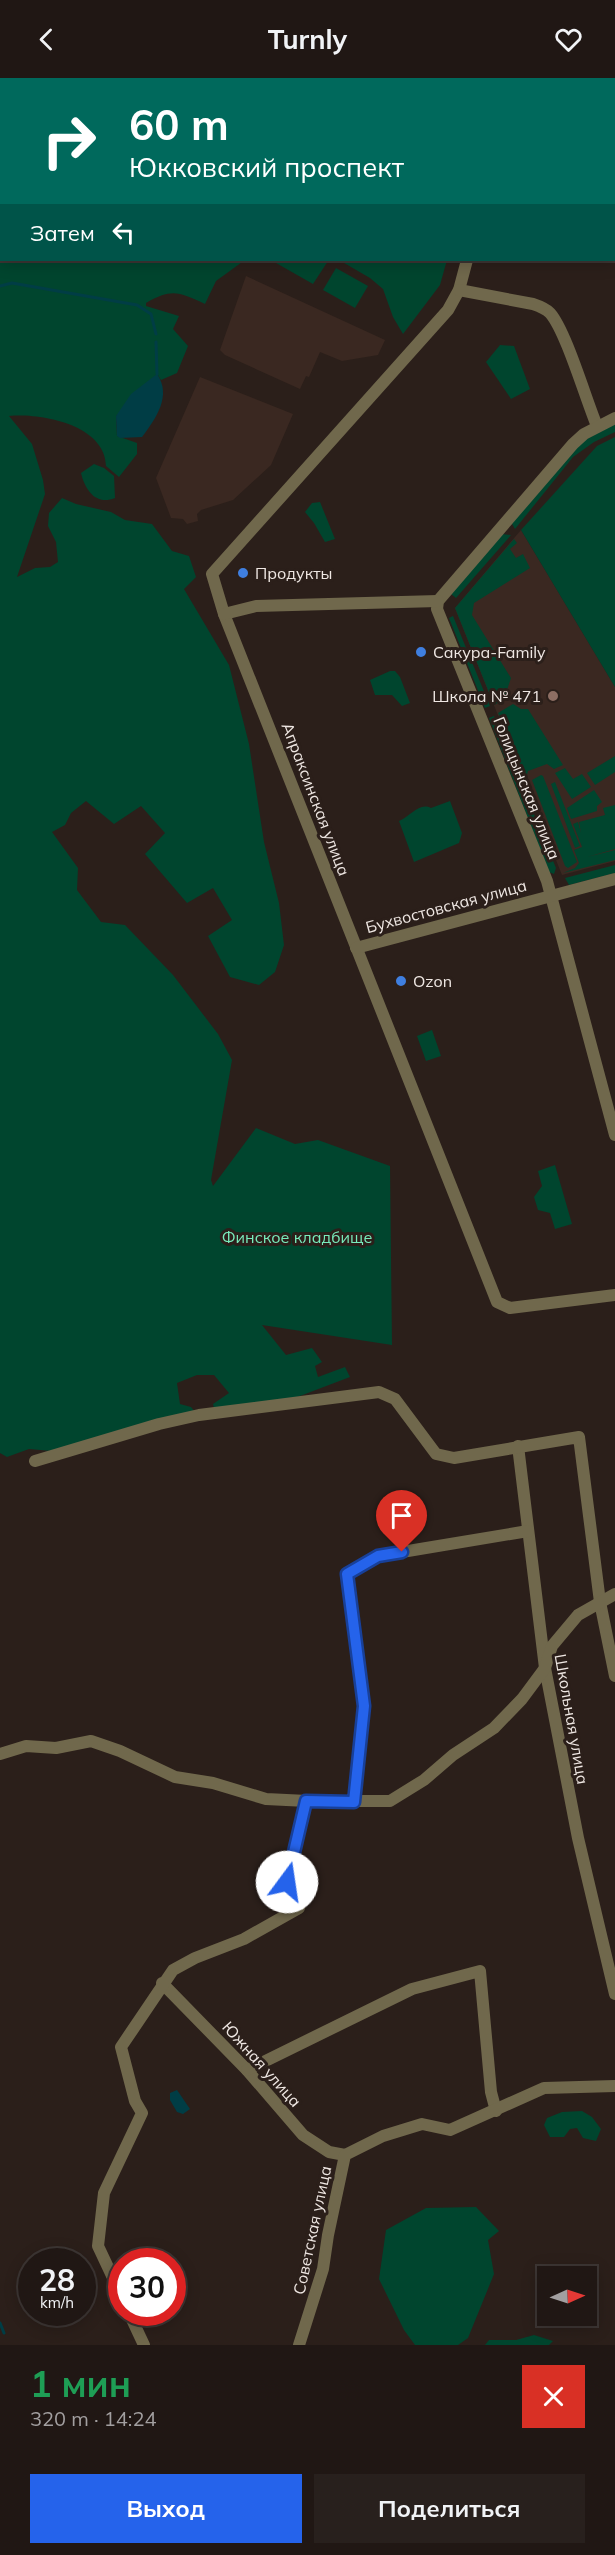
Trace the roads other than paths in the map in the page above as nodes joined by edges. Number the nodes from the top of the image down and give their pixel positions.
1 (467, 261) edge
2 (459, 290) junction
3 (615, 418) edge
4 (597, 426) junction
5 (438, 601) junction
6 (225, 614) junction
7 (615, 879) edge
8 (550, 895) junction
9 (356, 948) junction
10 (615, 1135) edge
11 (615, 1295) edge
12 (518, 1446) junction
13 (35, 1461) dead end
14 (528, 1531) junction
15 (615, 1594) edge
16 (600, 1602) junction
17 (545, 1668) junction
18 (615, 1677) edge
19 (0, 1754) edge
20 (306, 1801) junction
21 (354, 1802) junction
22 (162, 1983) junction
23 (615, 1994) edge
24 (247, 2070) junction
25 (615, 2086) edge
26 (496, 2111) junction
27 (345, 2155) junction
28 (108, 2267) edge
29 (135, 2326) edge
30 (144, 2345) edge
31 (299, 2345) edge

1 - 2 street, Апраксинская улица
2 - 4 street
2 - 6 street, Апраксинская улица
3 - 4 street
4 - 5 street
5 - 6 street
5 - 8 street, Голицынская улица
6 - 9 street, Апраксинская улица
7 - 8 street, Бухвостовская улица
8 - 9 street, Бухвостовская улица
8 - 10 street, Голицынская улица
9 - 11 street, Апраксинская улица
12 - 13 street
12 - 14 street, Школьная улица
12 - 16 street
14 - 17 street, Школьная улица
14 - 21 street
15 - 16 street
16 - 17 street
16 - 18 street
17 - 21 street
17 - 23 street, Школьная улица
19 - 20 street
20 - 21 street
20 - 22 street
22 - 24 street, Южная улица
22 - 28 street
24 - 26 street
24 - 27 street, Южная улица
25 - 26 street, Советская улица
26 - 27 street, Советская улица
27 - 31 street, Советская улица
29 - 30 street

